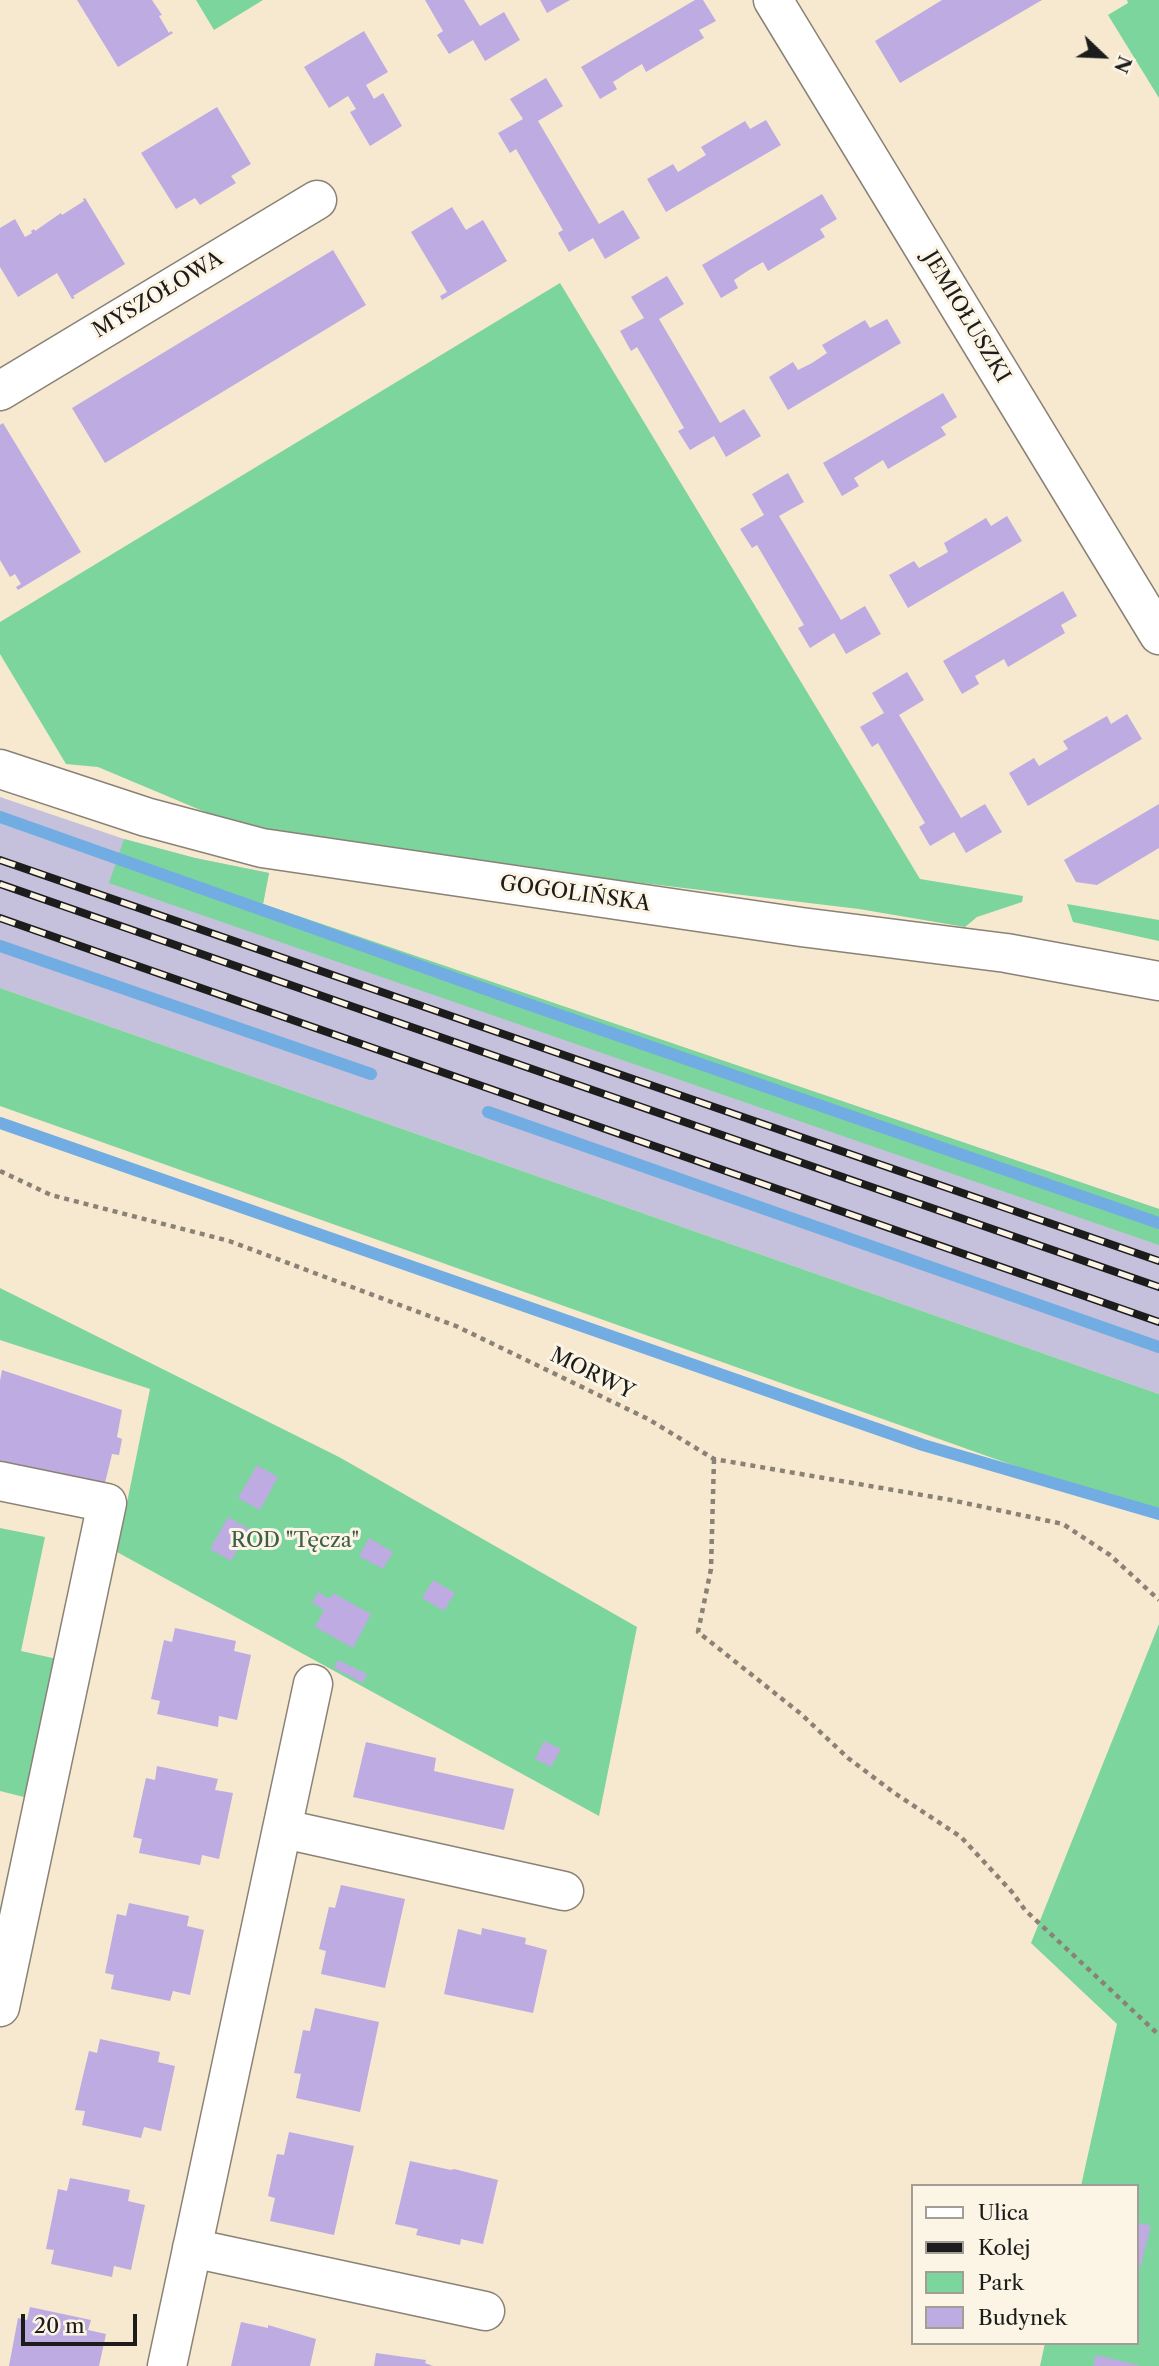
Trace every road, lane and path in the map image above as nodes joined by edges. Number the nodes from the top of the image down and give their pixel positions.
1 (773, 0) edge
2 (317, 200) dead end
3 (0, 391) edge
4 (1159, 635) edge
5 (0, 769) edge
6 (1159, 981) edge
7 (0, 1171) edge
8 (714, 1459) junction
9 (0, 1481) edge
10 (1159, 1600) edge
11 (313, 1684) dead end
12 (284, 1829) junction
13 (564, 1891) dead end
14 (0, 2007) edge
15 (1159, 2035) edge
16 (192, 2248) junction
17 (485, 2311) dead end
18 (167, 2366) edge

1 - 4 street, JEMIOŁUSZKI
2 - 3 street, MYSZOŁOWA
5 - 6 street, GOGOLIŃSKA
7 - 8 path, MORWY
8 - 10 path, MORWY
8 - 15 path
9 - 14 street
11 - 12 street
12 - 13 street
12 - 16 street
16 - 17 street
16 - 18 street

